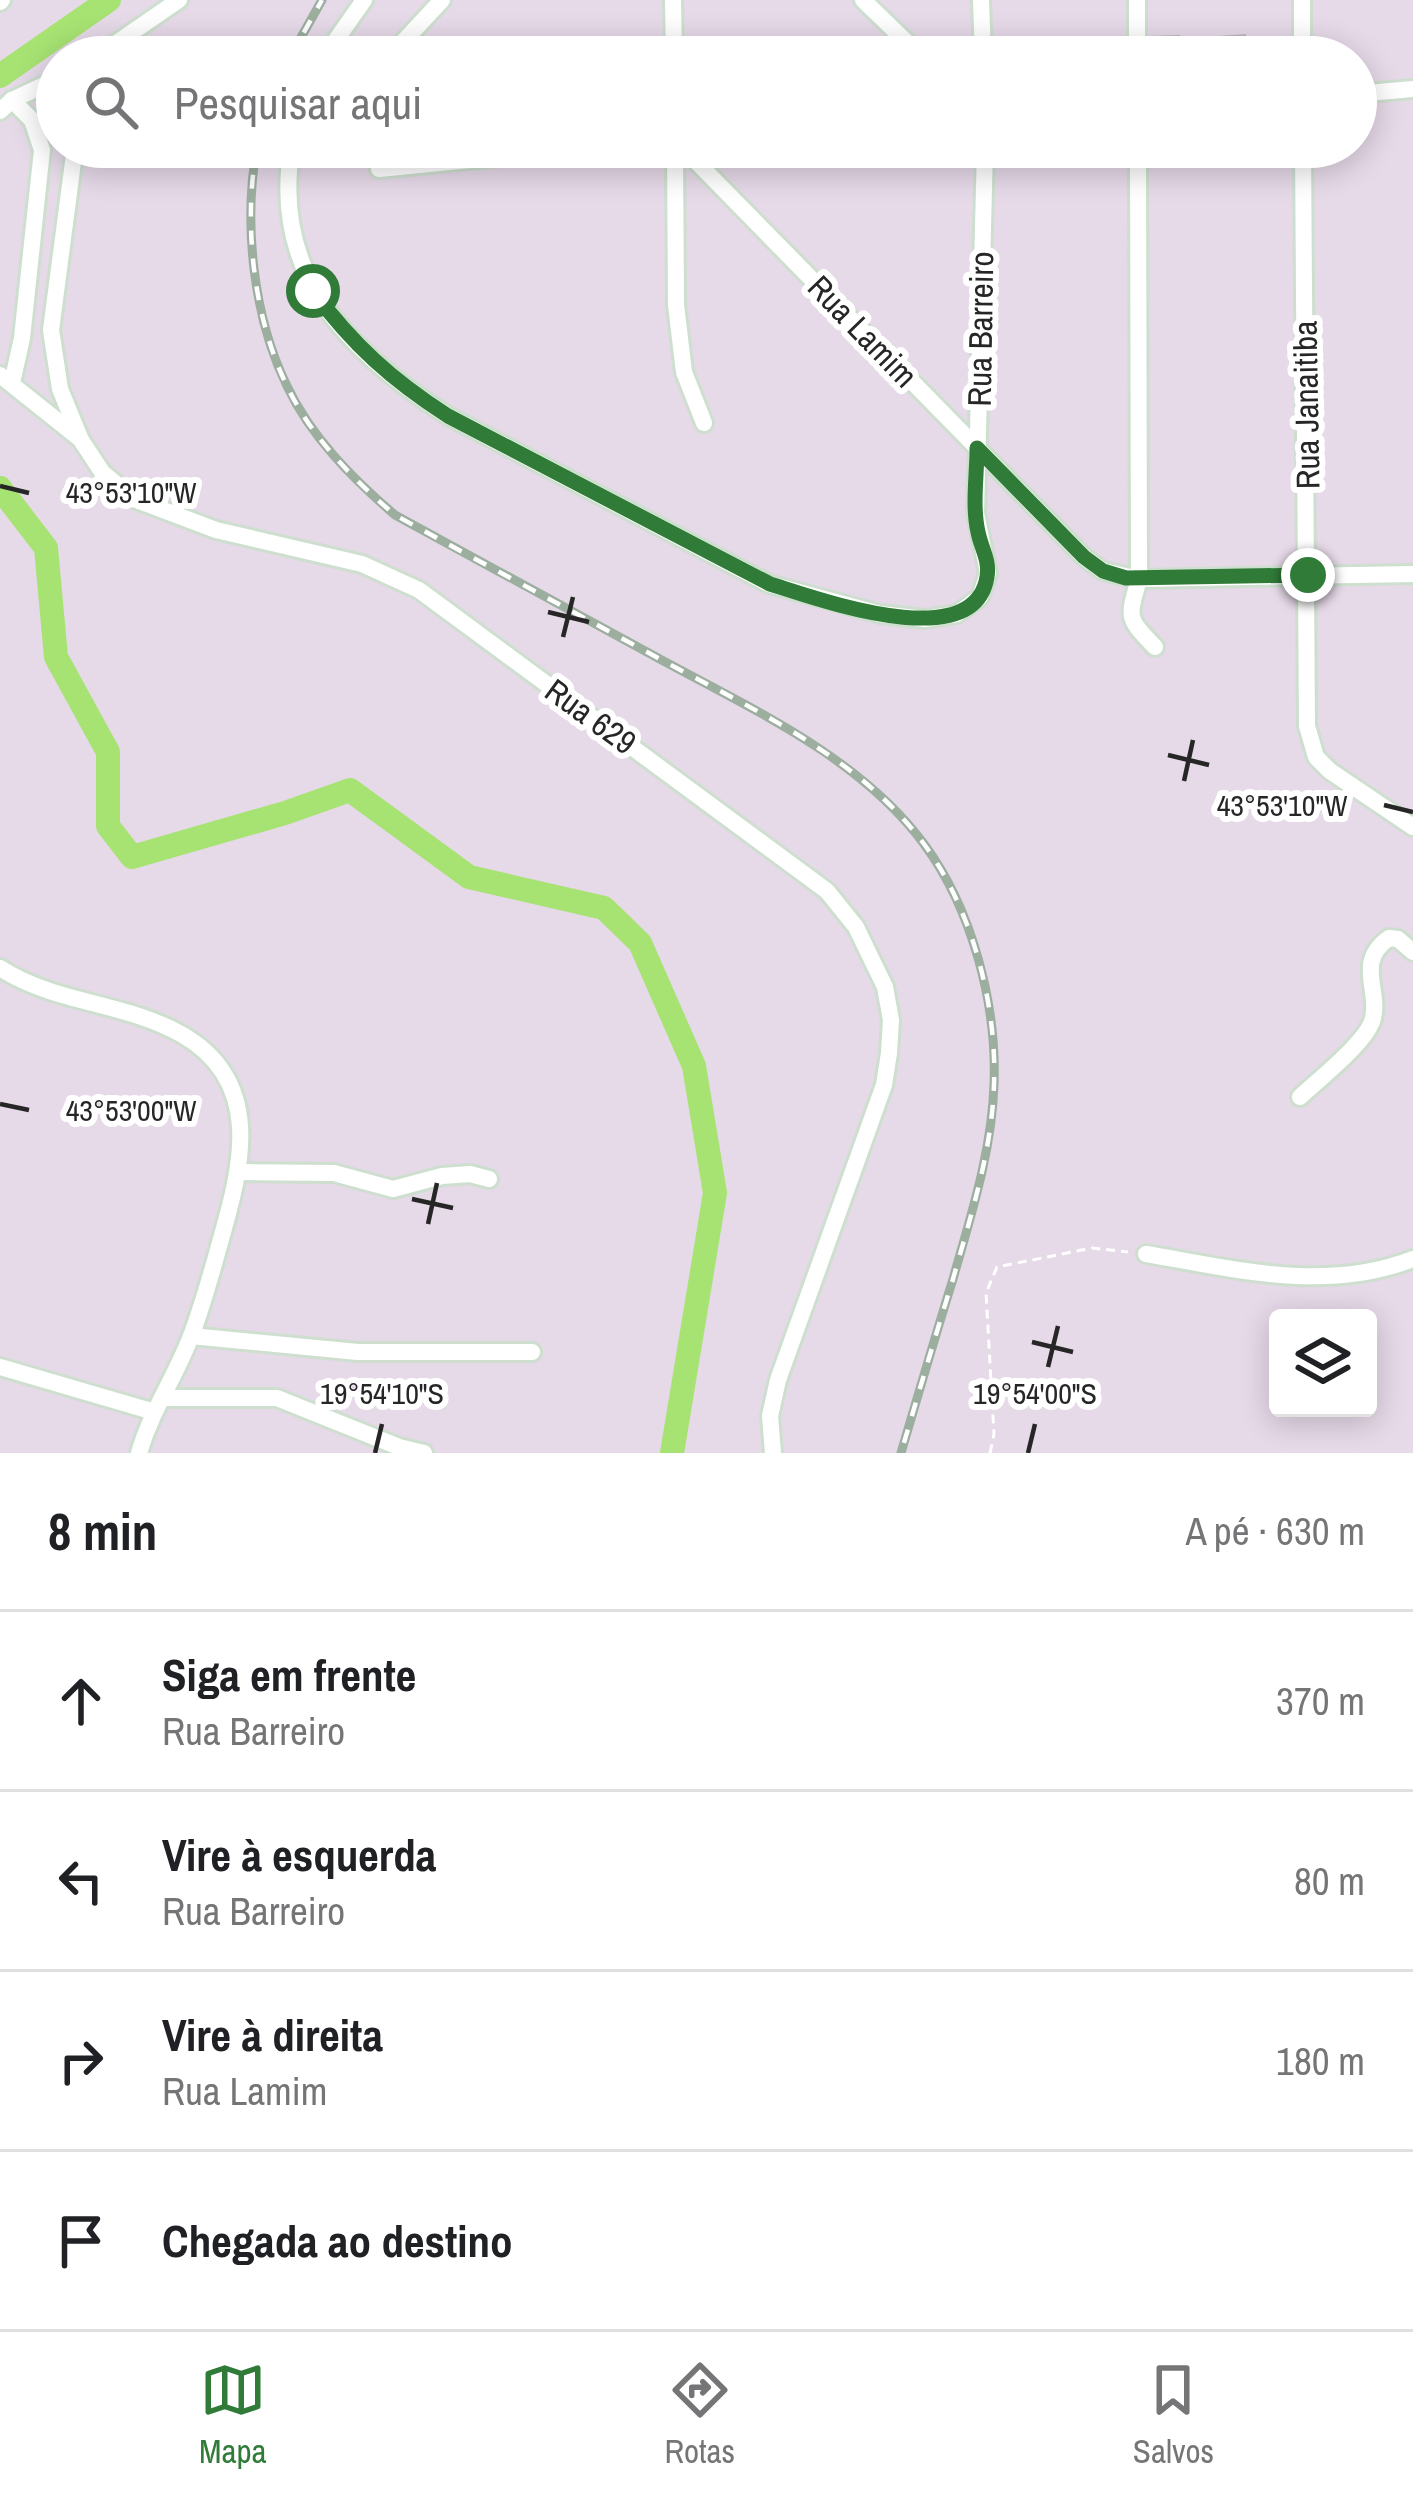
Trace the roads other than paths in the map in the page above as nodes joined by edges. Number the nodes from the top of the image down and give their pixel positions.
1 (179, 0) edge
2 (364, 0) edge
3 (442, 0) edge
4 (673, 0) edge
5 (863, 0) edge
6 (981, 0) edge
7 (1137, 0) edge
8 (1302, 0) edge
9 (127, 36) edge
10 (339, 36) edge
11 (409, 36) edge
12 (674, 36) edge
13 (900, 36) edge
14 (982, 36) edge
15 (1137, 36) edge
16 (1302, 36) edge
17 (1413, 89) edge
18 (36, 90) edge
19 (1377, 92) edge
20 (6, 105) edge
21 (36, 132) edge
22 (40, 168) edge
23 (73, 168) edge
24 (291, 168) edge
25 (390, 168) edge
26 (678, 168) edge
27 (699, 168) edge
28 (984, 168) edge
29 (1138, 168) edge
30 (1303, 168) edge
31 (380, 169) dead end
32 (6, 379) edge
33 (704, 423) dead end
34 (81, 440) junction
35 (977, 448) junction
36 (1413, 574) edge
37 (1308, 575) junction
38 (1139, 578) junction
39 (1155, 647) dead end
40 (1413, 827) edge
41 (1413, 952) edge
42 (0, 968) edge
43 (1300, 1097) dead end
44 (240, 1172) junction
45 (489, 1179) dead end
46 (1146, 1254) road end
47 (1413, 1259) edge
48 (191, 1336) junction
49 (532, 1352) dead end
50 (0, 1366) edge
51 (157, 1404) junction
52 (139, 1453) edge
53 (424, 1453) edge
54 (773, 1453) edge

1 - 9 street
2 - 10 street
3 - 11 street
4 - 12 street
5 - 13 street
6 - 14 street
7 - 15 street
8 - 16 street
17 - 19 street
18 - 20 street
20 - 21 street
22 - 32 street
23 - 34 street, Rua 629
24 - 35 street, Rua Barreiro
25 - 31 street
26 - 33 street
27 - 35 street, Rua Lamim
28 - 35 street, Rua Barreiro
29 - 38 street
30 - 37 street, Rua Janaitiba
32 - 34 street
34 - 54 street, Rua 629
35 - 38 street, Rua Lamim
36 - 37 street, Rua Lamim
37 - 38 street, Rua Lamim
37 - 40 street, Rua Janaitiba
38 - 39 street
41 - 43 street
42 - 44 street
44 - 45 street
44 - 48 street
46 - 47 street
48 - 49 street
48 - 51 street
50 - 51 street
51 - 52 street
51 - 53 street

